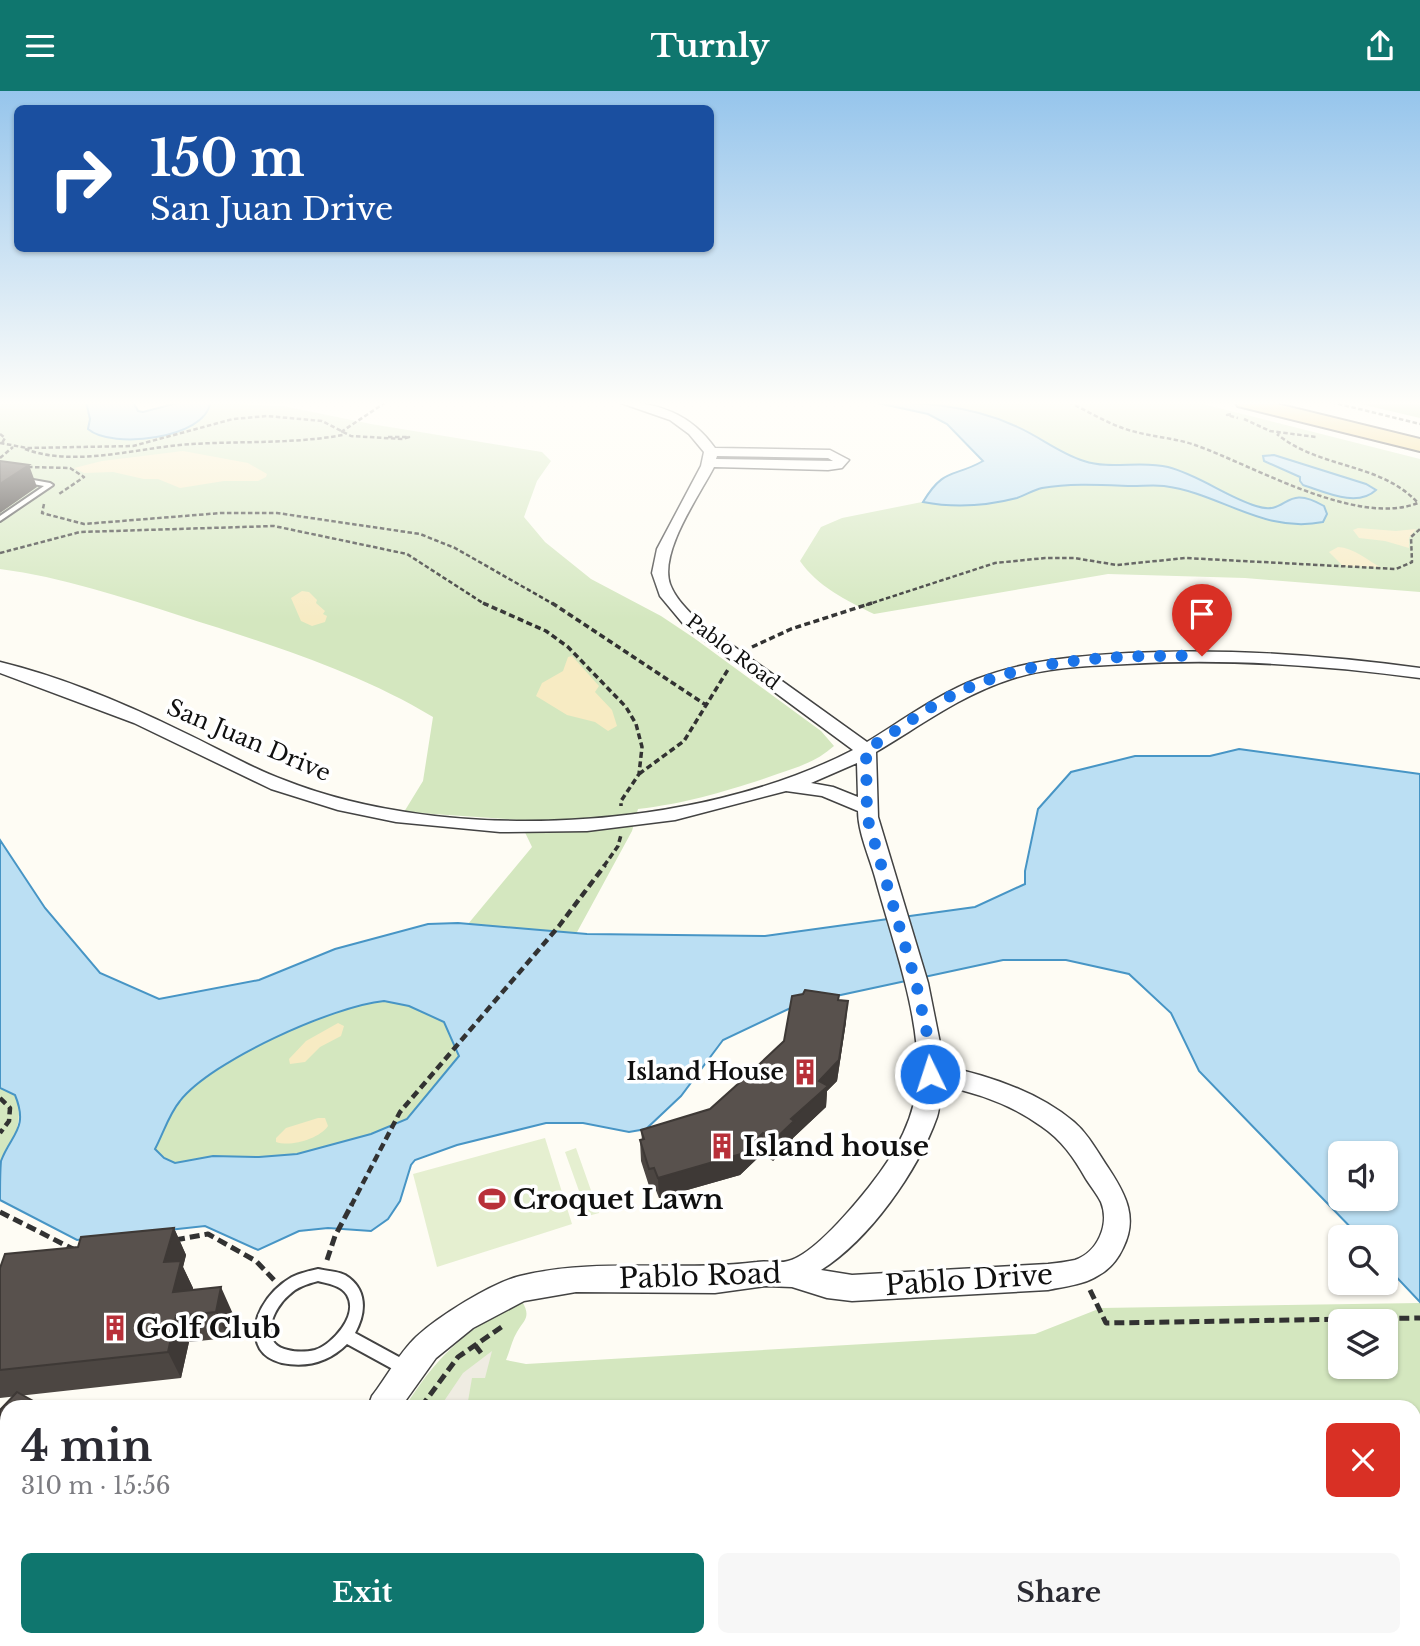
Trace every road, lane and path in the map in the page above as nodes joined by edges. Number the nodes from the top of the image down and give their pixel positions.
1 (82, 475) edge
2 (701, 475) edge
3 (1271, 475) edge
4 (1372, 475) edge
5 (0, 476) edge
6 (0, 519) edge
7 (1420, 529) edge
8 (0, 553) edge
9 (737, 656) junction
10 (0, 667) edge
11 (1420, 673) edge
12 (706, 705) junction
13 (866, 750) junction
14 (639, 774) junction
15 (781, 786) junction
16 (866, 807) junction
17 (620, 821) junction
18 (930, 1074) junction
19 (0, 1098) edge
20 (0, 1133) edge
21 (0, 1212) edge
22 (164, 1241) edge
23 (87, 1248) edge
24 (1080, 1271) junction
25 (792, 1274) junction
26 (322, 1275) junction
27 (283, 1289) junction
28 (1417, 1319) edge
29 (507, 1323) dead end
30 (346, 1336) junction
31 (475, 1345) junction
32 (484, 1357) dead end
33 (407, 1370) junction
34 (388, 1400) edge
35 (426, 1400) edge

1 - 12 path
2 - 9 street, Pablo Road
3 - 4 path
5 - 6 lane
7 - 9 path
8 - 14 path
9 - 12 path
9 - 13 street, Pablo Road
10 - 17 street, San Juan Drive
11 - 13 street, San Juan Drive
12 - 14 path
13 - 15 street, San Juan Drive
13 - 16 street, Pablo Road
14 - 17 path
15 - 16 street
15 - 17 street, San Juan Drive
16 - 18 street, Pablo Road
17 - 26 path
18 - 24 street, Pablo Drive
18 - 25 street, Pablo Road
19 - 20 path
21 - 23 path
22 - 27 path
24 - 25 street, Pablo Drive
24 - 28 path
25 - 33 street, Pablo Road
26 - 27 lane
26 - 30 lane
27 - 30 lane
29 - 31 path
30 - 33 lane
31 - 32 path
31 - 35 path
33 - 34 street, Pablo Road

